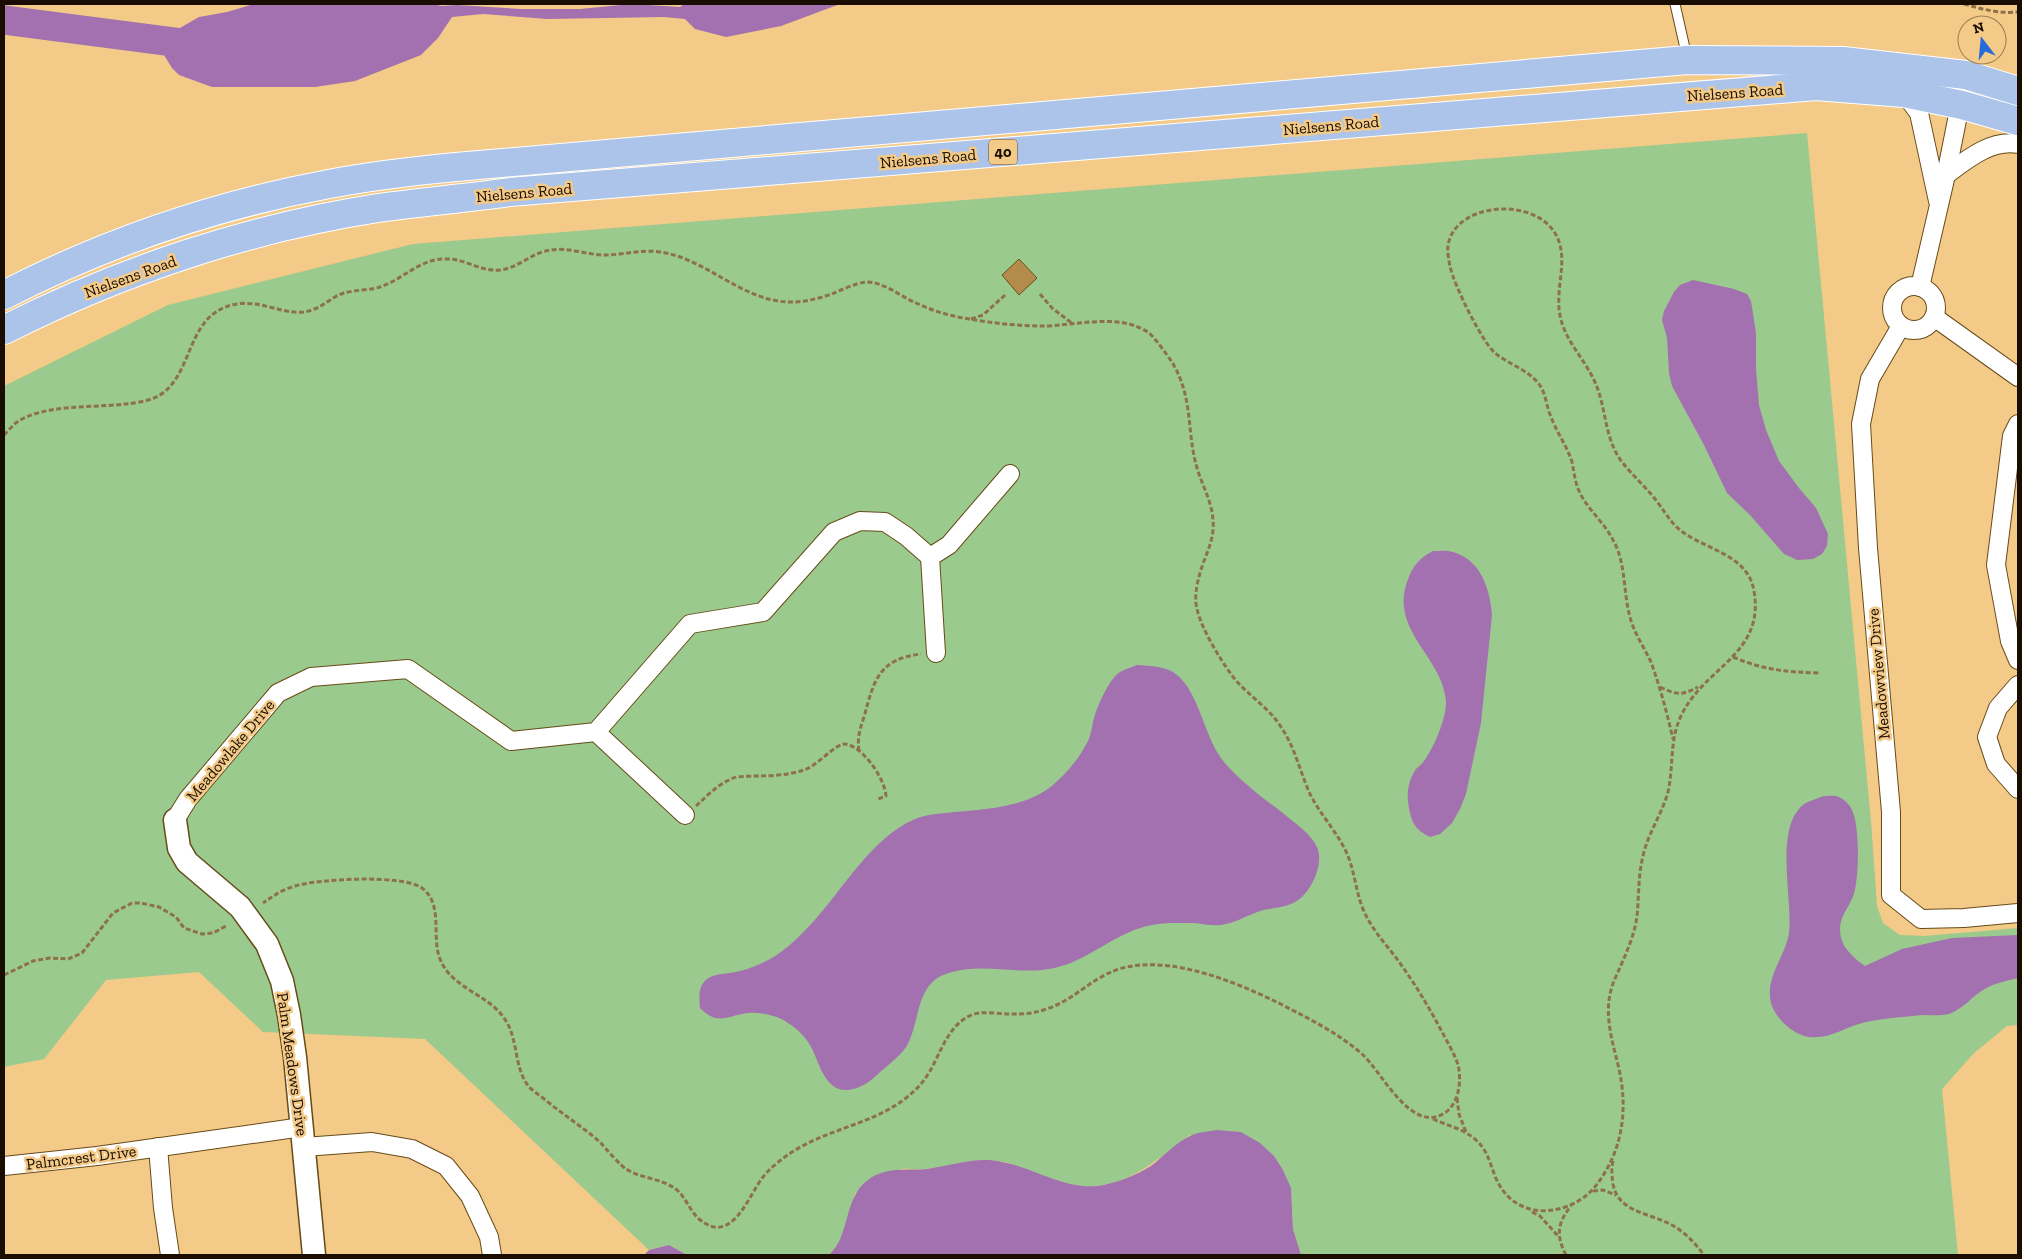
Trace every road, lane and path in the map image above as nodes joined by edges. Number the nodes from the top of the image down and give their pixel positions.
1 (1675, 4) edge
2 (1964, 4) edge
3 (2018, 12) edge
4 (1688, 60) junction
5 (1966, 75) junction
6 (2018, 91) edge
7 (1904, 93) junction
8 (1962, 105) junction
9 (2018, 121) edge
10 (2018, 144) edge
11 (1946, 176) junction
12 (1938, 204) junction
13 (1920, 287) junction
14 (1040, 294) dead end
15 (4, 295) edge
16 (1005, 295) dead end
17 (1934, 317) junction
18 (970, 320) junction
19 (1073, 324) junction
20 (1901, 326) junction
21 (4, 330) edge
22 (2018, 376) edge
23 (2018, 424) edge
24 (4, 435) edge
25 (1010, 474) dead end
26 (930, 557) junction
27 (936, 653) joint
28 (1733, 657) junction
29 (2018, 660) edge
30 (1819, 673) dead end
31 (2018, 685) edge
32 (1700, 686) junction
33 (1660, 687) junction
34 (596, 732) junction
35 (1673, 739) junction
36 (860, 751) junction
37 (2018, 789) edge
38 (878, 799) dead end
39 (685, 815) joint
40 (175, 820) joint
41 (263, 903) dead end
42 (2018, 913) edge
43 (226, 926) dead end
44 (4, 975) edge
45 (1457, 1097) junction
46 (1432, 1119) junction
47 (1466, 1132) junction
48 (303, 1137) junction
49 (158, 1147) junction
50 (1615, 1154) junction
51 (4, 1166) edge
52 (1592, 1191) junction
53 (1617, 1195) junction
54 (1572, 1205) junction
55 (1527, 1209) junction
56 (1558, 1237) junction
57 (170, 1255) edge
58 (314, 1255) edge
59 (492, 1255) edge
60 (1566, 1255) edge
61 (1704, 1255) edge

1 - 4 lane
2 - 3 path
4 - 5 main road, Nielsens Road / 40
4 - 15 main road, Nielsens Road / 40
5 - 6 main road, Nielsens Road / 40
5 - 8 street
7 - 8 main road, Nielsens Road / 40
7 - 12 street
7 - 21 main road, Nielsens Road / 40
8 - 9 main road, Nielsens Road / 40
8 - 11 street
10 - 11 street
11 - 12 street
12 - 13 street
13 - 17 street
13 - 20 street
14 - 19 path
16 - 18 path
17 - 20 street
17 - 22 street
18 - 19 path
18 - 24 path
19 - 45 path
20 - 42 street, Meadowview Drive
23 - 29 street
25 - 26 street
26 - 27 street
26 - 34 street
27 - 36 path
28 - 30 path
28 - 32 path
28 - 33 path
31 - 37 street
32 - 33 path
32 - 35 path
33 - 35 path
34 - 39 street
34 - 40 street, Meadowlake Drive
35 - 50 path
36 - 38 path
36 - 39 path
40 - 48 street, Palm Meadows Drive
41 - 46 path
43 - 44 path
45 - 46 path
45 - 47 path
46 - 47 path
47 - 55 path
48 - 49 street, Palmcrest Drive
48 - 58 street, Palm Meadows Drive
48 - 59 street, Palmcrest Drive
49 - 51 street, Palmcrest Drive
49 - 57 street, Palmcrest Drive
50 - 52 path
50 - 53 path
52 - 53 path
52 - 54 path
53 - 61 path
54 - 55 path
54 - 56 path
55 - 56 path
56 - 60 path

